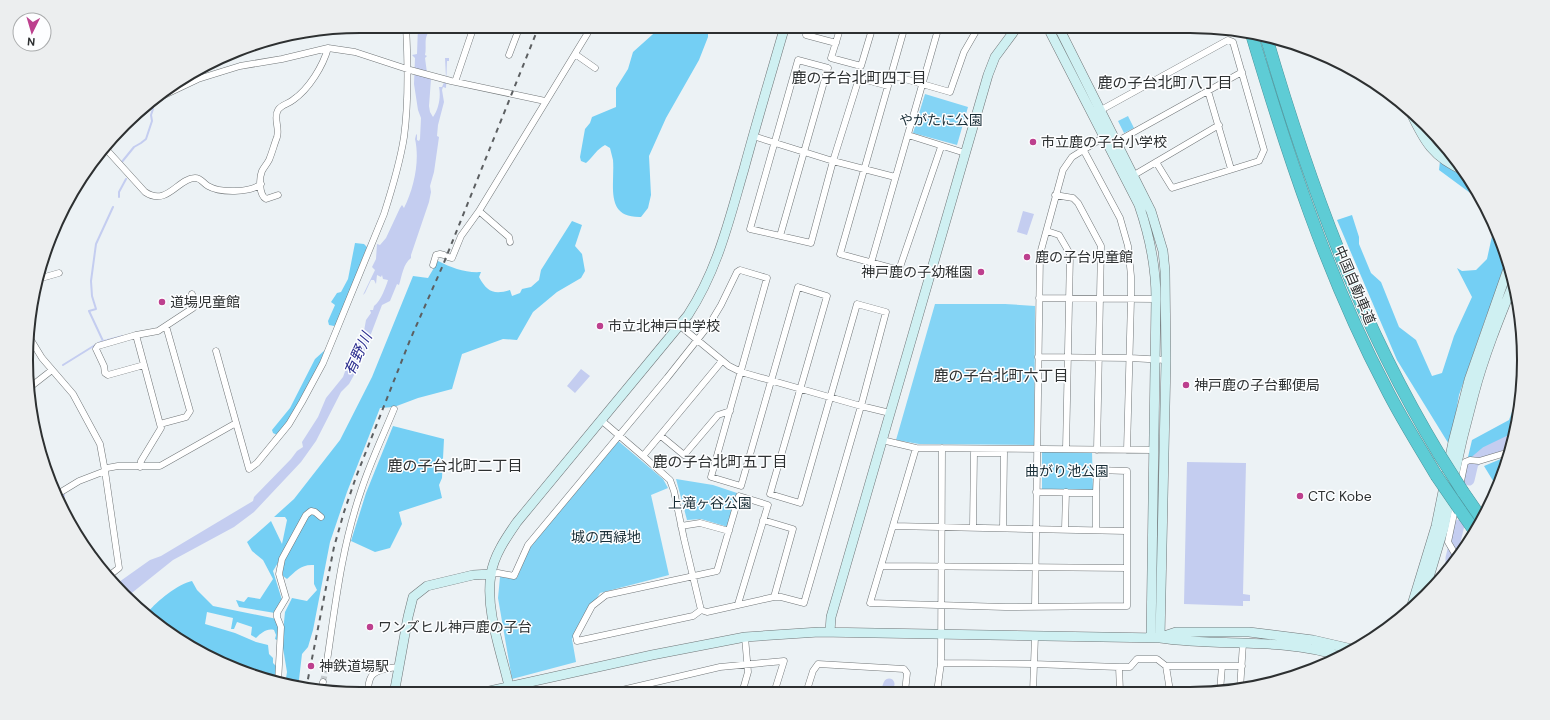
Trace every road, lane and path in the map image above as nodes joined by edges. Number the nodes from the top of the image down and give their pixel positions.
1 (406, 33) edge
2 (471, 33) edge
3 (517, 33) edge
4 (588, 33) edge
5 (783, 33) edge
6 (806, 33) edge
7 (839, 33) edge
8 (871, 33) edge
9 (903, 33) edge
10 (936, 33) edge
11 (975, 33) edge
12 (1013, 33) edge
13 (1052, 33) edge
14 (1062, 33) edge
15 (1253, 39) edge
16 (1268, 42) edge
17 (836, 43) junction
18 (328, 48) junction
19 (575, 54) junction
20 (509, 55) dead end
21 (592, 67) dead end
22 (409, 70) junction
23 (1242, 72) junction
24 (453, 82) junction
25 (921, 84) junction
26 (176, 89) edge
27 (1208, 91) junction
28 (545, 101) junction
29 (1101, 110) junction
30 (1416, 124) edge
31 (1218, 125) junction
32 (753, 136) junction
33 (908, 136) junction
34 (1104, 137) junction
35 (1116, 142) junction
36 (775, 144) junction
37 (941, 147) junction
38 (1083, 149) junction
39 (108, 152) edge
40 (804, 152) junction
41 (965, 153) junction
42 (833, 161) junction
43 (1156, 162) junction
44 (1453, 166) edge
45 (864, 169) junction
46 (1231, 169) junction
47 (1134, 175) junction
48 (895, 177) junction
49 (261, 184) junction
50 (278, 195) dead end
51 (1055, 195) junction
52 (479, 211) junction
53 (1046, 231) junction
54 (780, 236) junction
55 (510, 242) dead end
56 (871, 263) junction
57 (433, 264) dead end
58 (59, 274) dead end
59 (1506, 275) edge
60 (43, 278) edge
61 (1510, 292) edge
62 (192, 294) dead end
63 (1039, 298) junction
64 (1069, 298) junction
65 (1099, 299) junction
66 (1131, 299) junction
67 (1156, 299) junction
68 (679, 325) junction
69 (166, 326) junction
70 (136, 335) junction
71 (697, 340) junction
72 (34, 344) edge
73 (216, 350) dead end
74 (1068, 356) junction
75 (1038, 357) junction
76 (1098, 357) junction
77 (1130, 358) junction
78 (1155, 359) junction
79 (1166, 360) junction
80 (722, 361) junction
81 (144, 365) junction
82 (52, 370) junction
83 (741, 372) junction
84 (772, 380) junction
85 (34, 384) edge
86 (801, 389) junction
87 (831, 398) junction
88 (860, 406) junction
89 (394, 409) dead end
90 (730, 411) junction
91 (890, 413) junction
92 (601, 420) junction
93 (236, 422) junction
94 (160, 424) junction
95 (618, 436) junction
96 (661, 436) junction
97 (882, 440) junction
98 (916, 448) junction
99 (942, 448) junction
100 (1037, 449) junction
101 (1066, 449) junction
102 (1097, 450) junction
103 (1128, 450) junction
104 (1153, 450) junction
105 (1503, 454) edge
106 (644, 456) junction
107 (140, 467) junction
108 (105, 470) junction
109 (61, 492) edge
110 (1036, 492) junction
111 (1066, 492) junction
112 (1096, 493) junction
113 (1478, 514) edge
114 (321, 517) dead end
115 (764, 520) junction
116 (681, 526) junction
117 (893, 526) junction
118 (1472, 526) edge
119 (941, 527) junction
120 (973, 527) junction
121 (1003, 528) junction
122 (1036, 528) junction
123 (1065, 529) junction
124 (1096, 530) junction
125 (729, 531) junction
126 (1126, 531) junction
127 (1454, 553) edge
128 (882, 566) junction
129 (941, 566) junction
130 (1036, 567) junction
131 (1126, 568) junction
132 (112, 573) edge
133 (491, 574) junction
134 (693, 577) junction
135 (1427, 585) edge
136 (774, 597) junction
137 (1414, 598) edge
138 (738, 604) junction
139 (941, 604) junction
140 (1035, 606) junction
141 (702, 610) junction
142 (830, 632) junction
143 (940, 634) junction
144 (1035, 636) junction
145 (746, 637) junction
146 (1155, 638) junction
147 (1243, 643) junction
148 (1345, 647) edge
149 (1334, 654) edge
150 (748, 664) junction
151 (941, 664) junction
152 (1033, 664) junction
153 (1166, 666) junction
154 (1222, 666) junction
155 (1242, 666) junction
156 (398, 667) junction
157 (1119, 667) junction
158 (326, 668) tunnel mouth
159 (278, 677) edge
160 (1241, 683) edge
161 (1220, 685) edge
162 (369, 687) edge
163 (395, 687) edge
164 (509, 687) edge
165 (522, 687) edge
166 (633, 687) edge
167 (744, 687) edge
168 (776, 687) edge
169 (808, 687) edge
170 (906, 687) edge
171 (938, 687) edge
172 (1033, 687) edge
173 (1120, 687) edge
174 (1169, 687) edge

1 - 22 street
2 - 24 street
3 - 20 street
4 - 19 street
5 - 32 street
6 - 17 street
7 - 17 street
8 - 17 street
9 - 25 street
10 - 25 street
11 - 25 street
12 - 41 street
13 - 34 street
14 - 29 street
15 - 118 highway, 中国自動車道, bridge
16 - 113 highway, 中国自動車道, bridge
18 - 22 street
18 - 26 street
18 - 49 street
19 - 21 street
19 - 28 street
22 - 24 street
22 - 93 street
23 - 27 street
23 - 29 street
23 - 46 street
24 - 28 street
25 - 33 street
27 - 31 street
27 - 35 street
28 - 52 street
29 - 35 street
30 - 44 street
31 - 43 street
31 - 46 street
32 - 36 street
32 - 68 street
33 - 37 street
33 - 48 street
34 - 38 street
34 - 67 street
35 - 47 street
36 - 40 street
36 - 40 street
36 - 54 street
37 - 41 street
37 - 56 street
38 - 51 street
38 - 66 street
39 - 49 street
40 - 42 street
40 - 54 street
41 - 91 street
42 - 45 street
42 - 45 street
42 - 54 street
43 - 46 street
43 - 47 street
45 - 48 street
45 - 56 street
47 - 79 street
48 - 56 street
49 - 50 street
51 - 53 street
51 - 65 street
52 - 55 street
52 - 57 street
53 - 63 street
53 - 64 street
58 - 60 street
59 - 137 street
61 - 135 street
62 - 69 street
63 - 64 street
63 - 75 street
64 - 65 street
64 - 74 street
65 - 66 street
65 - 76 street
66 - 67 street
66 - 77 street
67 - 78 street
68 - 71 street
68 - 92 street
69 - 70 street
69 - 94 street
70 - 81 street
70 - 81 street
71 - 80 street
71 - 83 street
71 - 95 street
72 - 82 street
73 - 93 street
74 - 75 street
74 - 76 street
74 - 101 street
75 - 100 street
76 - 77 street
76 - 102 street
77 - 78 street
77 - 103 street
78 - 79 street
78 - 104 street
79 - 146 street
80 - 83 street
80 - 96 street
81 - 94 street
82 - 85 street
82 - 108 street
83 - 84 street
83 - 90 street
84 - 86 street
84 - 86 street
84 - 90 street
86 - 87 street
86 - 87 street
87 - 88 street
87 - 88 street
88 - 91 street
88 - 136 street
89 - 158 street
90 - 96 street
91 - 97 street
92 - 95 street
92 - 133 street
93 - 107 street
94 - 107 street
95 - 106 street
95 - 133 street
96 - 106 street
97 - 98 street
97 - 142 street
98 - 99 street
98 - 117 street
99 - 100 street
99 - 119 street
100 - 101 street
100 - 110 street
101 - 102 street
102 - 103 street
103 - 104 street
104 - 146 street
105 - 127 street
106 - 116 street
107 - 108 street
108 - 109 street
108 - 132 street
110 - 111 street
110 - 122 street
111 - 112 street
111 - 123 street
112 - 124 street
112 - 126 street
114 - 159 street
115 - 125 street
115 - 136 street
115 - 138 street
116 - 125 street
116 - 134 street
117 - 119 street
117 - 128 street
119 - 120 street
119 - 129 street
120 - 121 street
120 - 121 street
121 - 122 street
122 - 123 street
122 - 130 street
123 - 124 street
124 - 126 street
125 - 134 street
126 - 131 street
128 - 129 street
128 - 139 street
129 - 130 street
129 - 139 street
130 - 131 street
130 - 140 street
131 - 140 street
133 - 156 street
133 - 164 street
134 - 141 street
134 - 141 street
136 - 138 street
138 - 141 street
139 - 140 street
139 - 143 street
142 - 143 street
142 - 145 street
143 - 144 street
143 - 151 street
144 - 146 street
144 - 152 street
145 - 150 street
145 - 165 street
146 - 147 street
146 - 148 street
147 - 149 street
147 - 155 street
150 - 166 street
150 - 167 street
150 - 168 street
151 - 152 street
151 - 171 street
152 - 157 street
152 - 172 street
153 - 154 street
153 - 157 street
153 - 174 street
154 - 155 street
154 - 161 street
155 - 160 street
156 - 162 street
156 - 163 street
157 - 173 street
169 - 170 street

